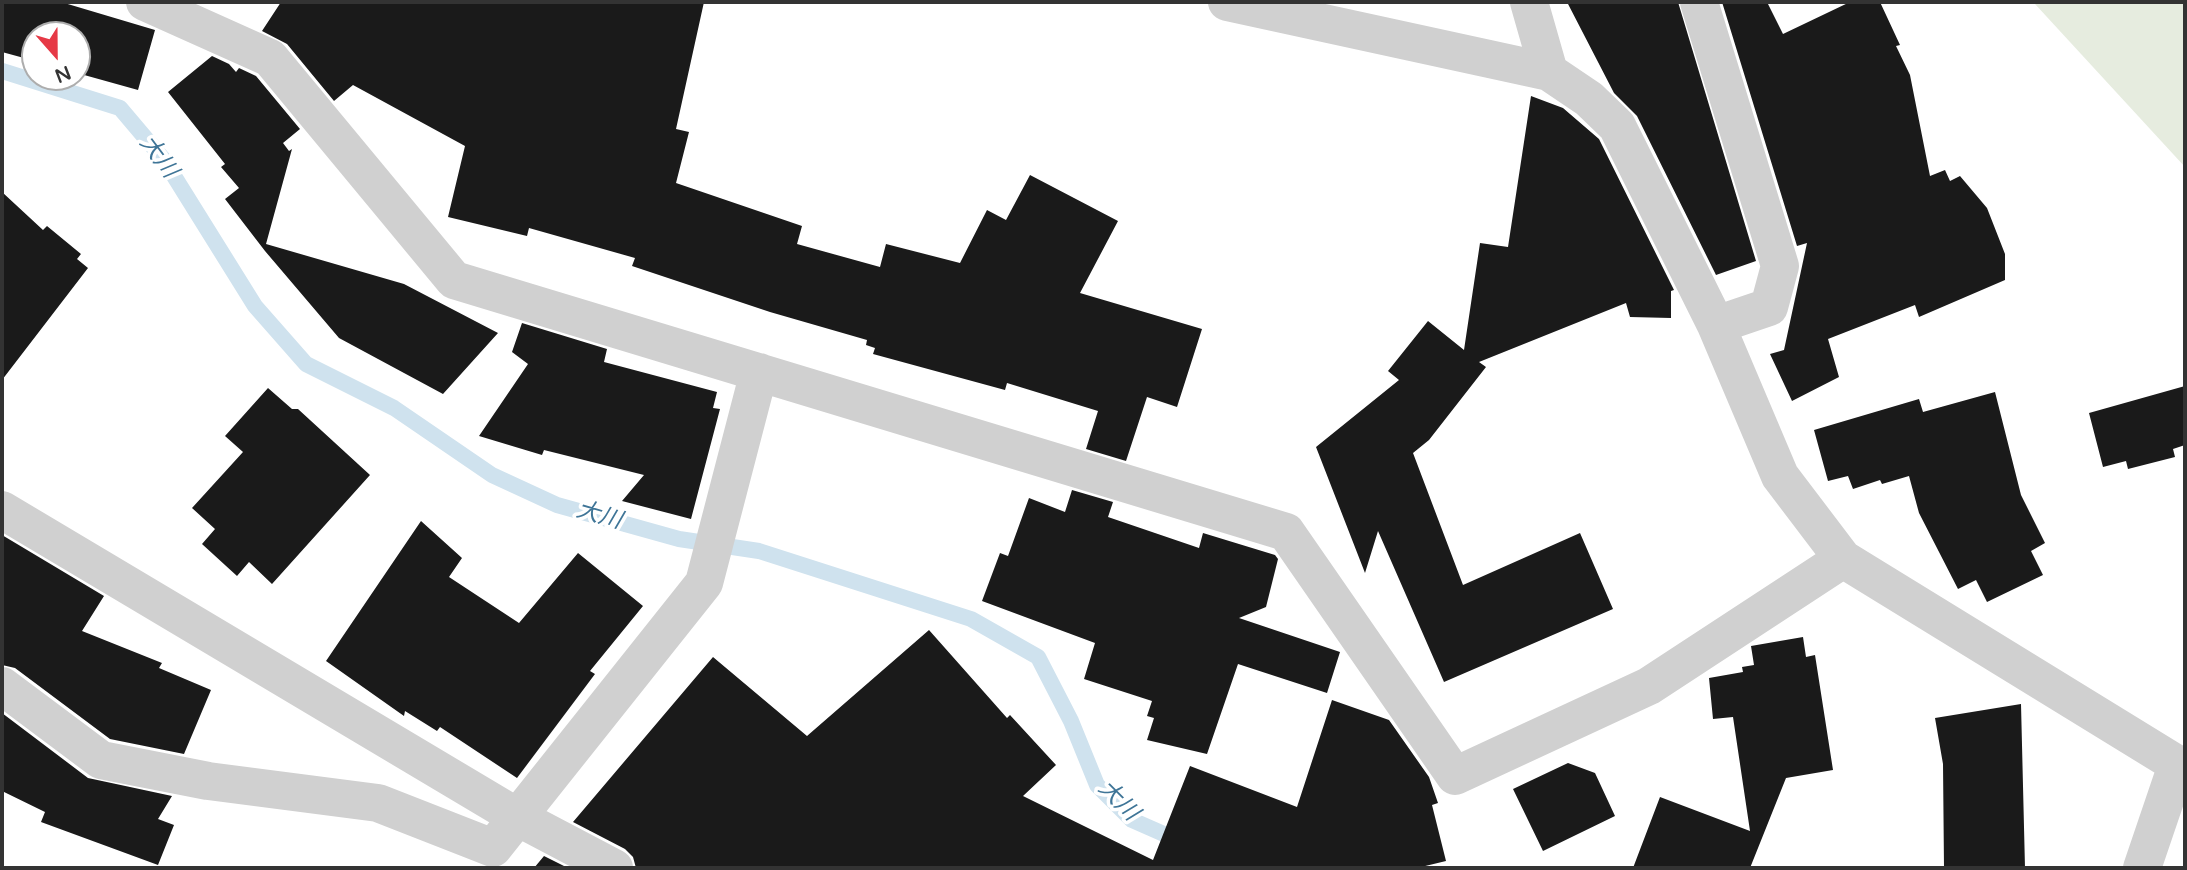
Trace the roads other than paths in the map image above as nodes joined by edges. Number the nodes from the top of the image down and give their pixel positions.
1 (145, 2) edge
2 (1227, 2) edge
3 (1529, 2) edge
4 (1699, 2) edge
5 (1549, 72) junction
6 (1716, 325) junction
7 (759, 372) junction
8 (2, 510) edge
9 (1843, 559) junction
10 (2, 686) edge
11 (2181, 767) edge
12 (519, 818) junction
13 (614, 868) edge
14 (2142, 868) edge

1 - 7 street
2 - 5 street
3 - 5 street
4 - 6 street
5 - 6 street
6 - 9 street
7 - 9 street
7 - 12 street
8 - 12 street
9 - 11 street
10 - 12 street
11 - 14 street
12 - 13 street

